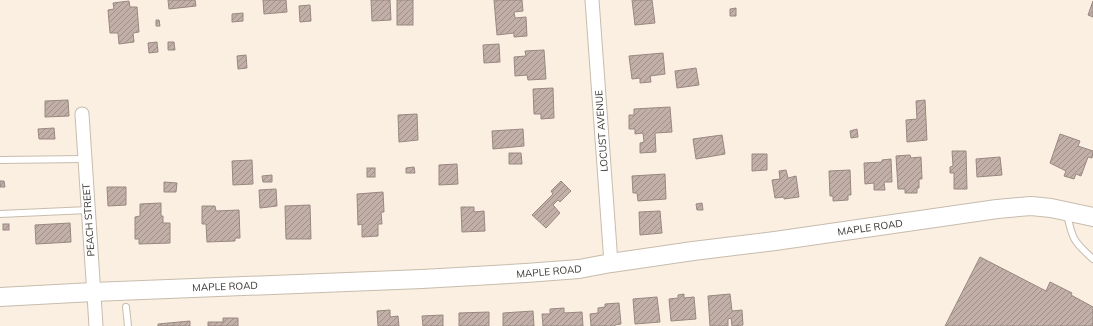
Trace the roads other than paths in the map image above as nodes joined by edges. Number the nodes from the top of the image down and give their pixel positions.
1 (592, 0) edge
2 (82, 114) dead end
3 (84, 159) junction
4 (0, 160) edge
5 (88, 210) junction
6 (1066, 210) junction
7 (0, 214) edge
8 (1093, 218) edge
9 (1093, 259) edge
10 (611, 263) junction
11 (93, 292) junction
12 (0, 298) edge
13 (126, 307) dead end
14 (96, 326) edge
15 (128, 326) edge

1 - 10 street, LOCUST AVENUE
2 - 3 street, PEACH STREET
3 - 4 lane
3 - 5 street, PEACH STREET
5 - 7 lane
5 - 11 street, PEACH STREET
6 - 8 street, MAPLE ROAD
6 - 9 lane
6 - 10 street, MAPLE ROAD
10 - 11 street, MAPLE ROAD
11 - 12 street, MAPLE ROAD
11 - 14 street, PEACH STREET
13 - 15 lane

